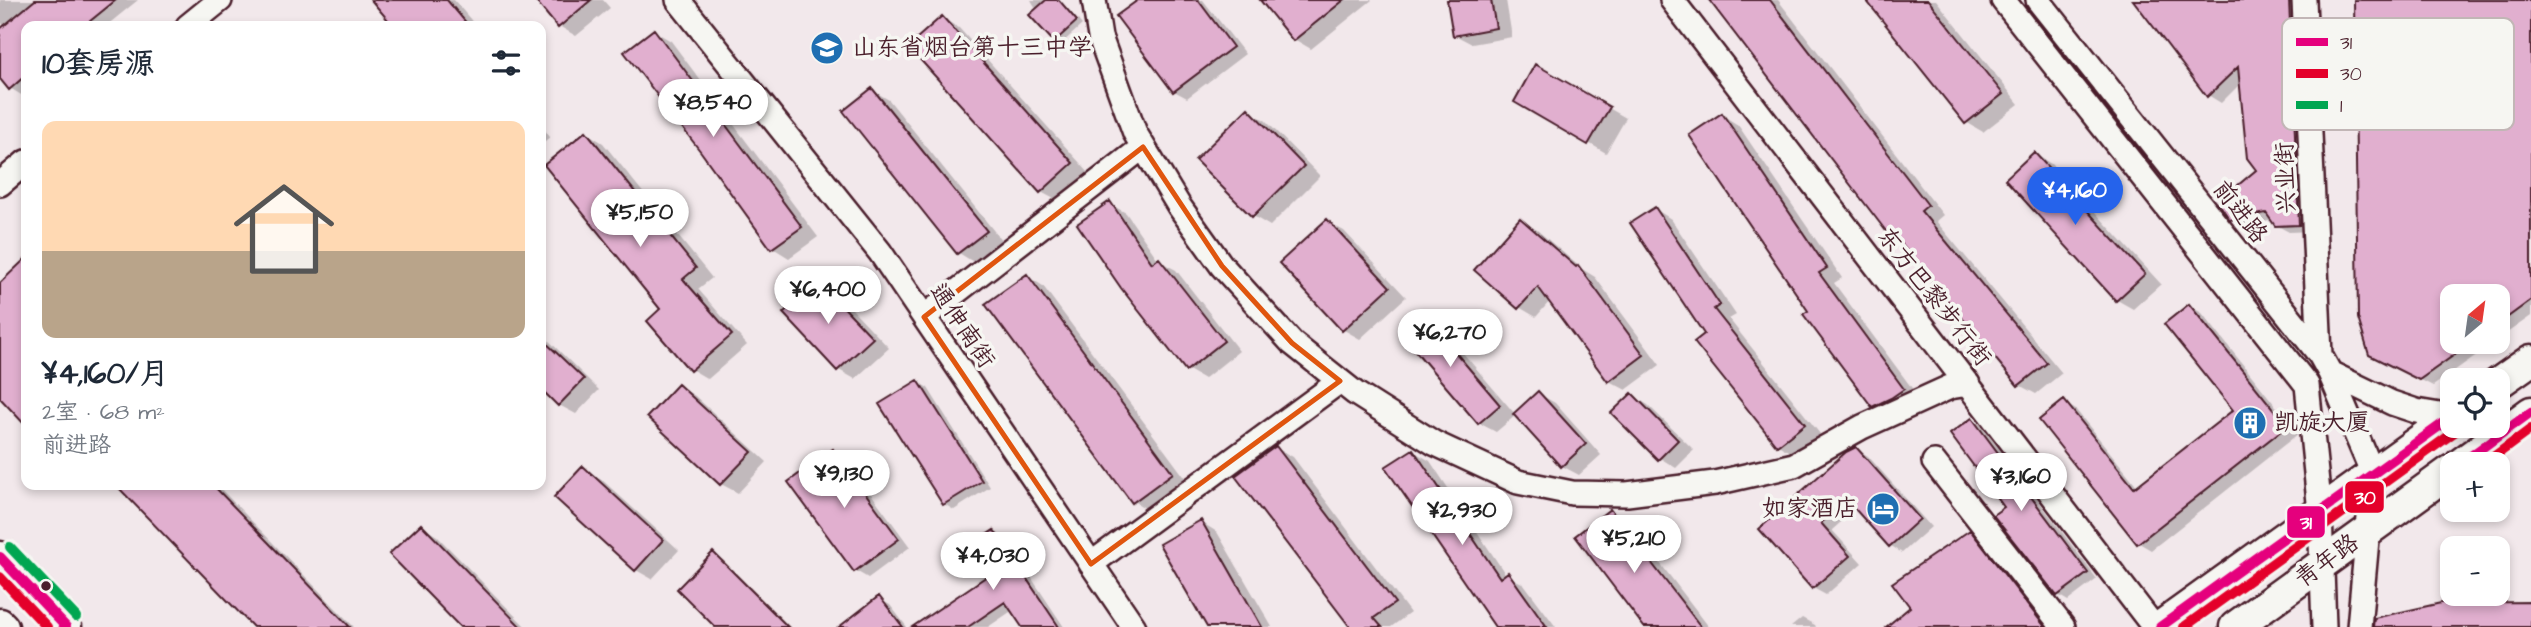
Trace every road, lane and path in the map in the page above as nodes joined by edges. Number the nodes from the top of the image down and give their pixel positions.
1 (220, 0) edge
2 (678, 0) edge
3 (1094, 0) edge
4 (1672, 0) edge
5 (2003, 0) edge
6 (2038, 0) edge
7 (2304, 0) edge
8 (2305, 18) edge
9 (194, 21) edge
10 (2312, 130) edge
11 (1143, 147) junction
12 (21, 166) edge
13 (0, 184) edge
14 (924, 317) junction
15 (2531, 360) edge
16 (2325, 364) junction
17 (2510, 375) edge
18 (1340, 381) junction
19 (1968, 384) junction
20 (2531, 412) edge
21 (2440, 415) edge
22 (2440, 426) edge
23 (2476, 452) edge
24 (1934, 462) dead end
25 (2373, 474) junction
26 (2440, 479) edge
27 (2320, 512) junction
28 (2367, 532) junction
29 (0, 558) edge
30 (1091, 564) junction
31 (2322, 565) junction
32 (66, 627) edge
33 (1134, 627) edge
34 (2063, 627) edge
35 (2154, 627) edge
36 (2160, 627) edge
37 (2235, 627) edge
38 (2324, 627) edge
39 (2359, 627) edge

1 - 9 street
2 - 14 street, 通伸南街
3 - 11 street
4 - 19 street, 东方巴黎步行街
5 - 27 street
6 - 16 street, 前进路
7 - 8 street, 兴业街
10 - 16 street, 兴业街
11 - 14 street
11 - 18 street
12 - 13 street
14 - 30 street, 通伸南街
15 - 17 main road
16 - 21 street
16 - 25 street, 前进路
18 - 19 street
18 - 30 street
19 - 35 street, 东方巴黎步行街
20 - 23 main road
22 - 25 main road, 青年路
24 - 34 street
25 - 27 main road, 青年路
25 - 28 street
26 - 28 main road, 青年路
27 - 31 street
27 - 36 main road, 青年路
28 - 31 main road, 青年路
28 - 39 street
29 - 32 main road
30 - 33 street, 通伸南街
31 - 37 main road, 青年路
31 - 38 street

